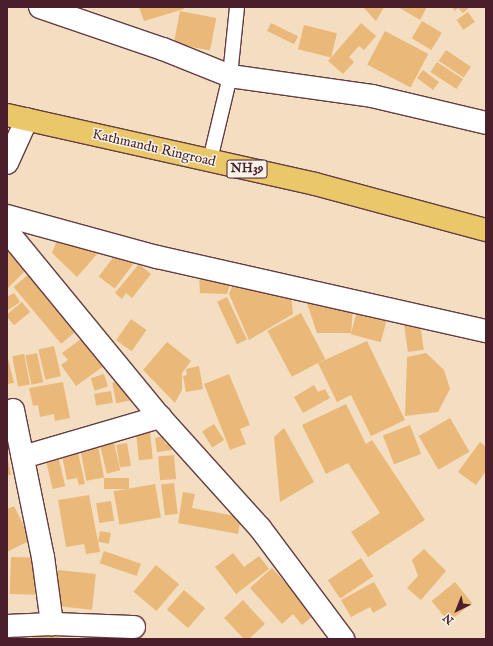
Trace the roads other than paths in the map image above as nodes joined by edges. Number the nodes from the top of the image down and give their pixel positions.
1 (40, 7) edge
2 (237, 7) edge
3 (230, 76) junction
4 (17, 117) edge
5 (486, 123) edge
6 (210, 160) junction
7 (7, 163) edge
8 (7, 216) edge
9 (486, 230) edge
10 (7, 231) edge
11 (486, 331) edge
12 (12, 410) dead end
13 (160, 417) junction
14 (22, 457) junction
15 (52, 624) junction
16 (7, 626) edge
17 (134, 627) dead end
18 (343, 639) edge

1 - 3 street
2 - 3 lane
3 - 5 street
3 - 6 lane
4 - 6 highway, Kathmandu Ringroad / NH39
4 - 7 street
6 - 9 highway, Kathmandu Ringroad / NH39
8 - 11 street
10 - 13 street
12 - 14 street
13 - 14 street
13 - 18 street
14 - 15 street
15 - 16 street
15 - 17 street

